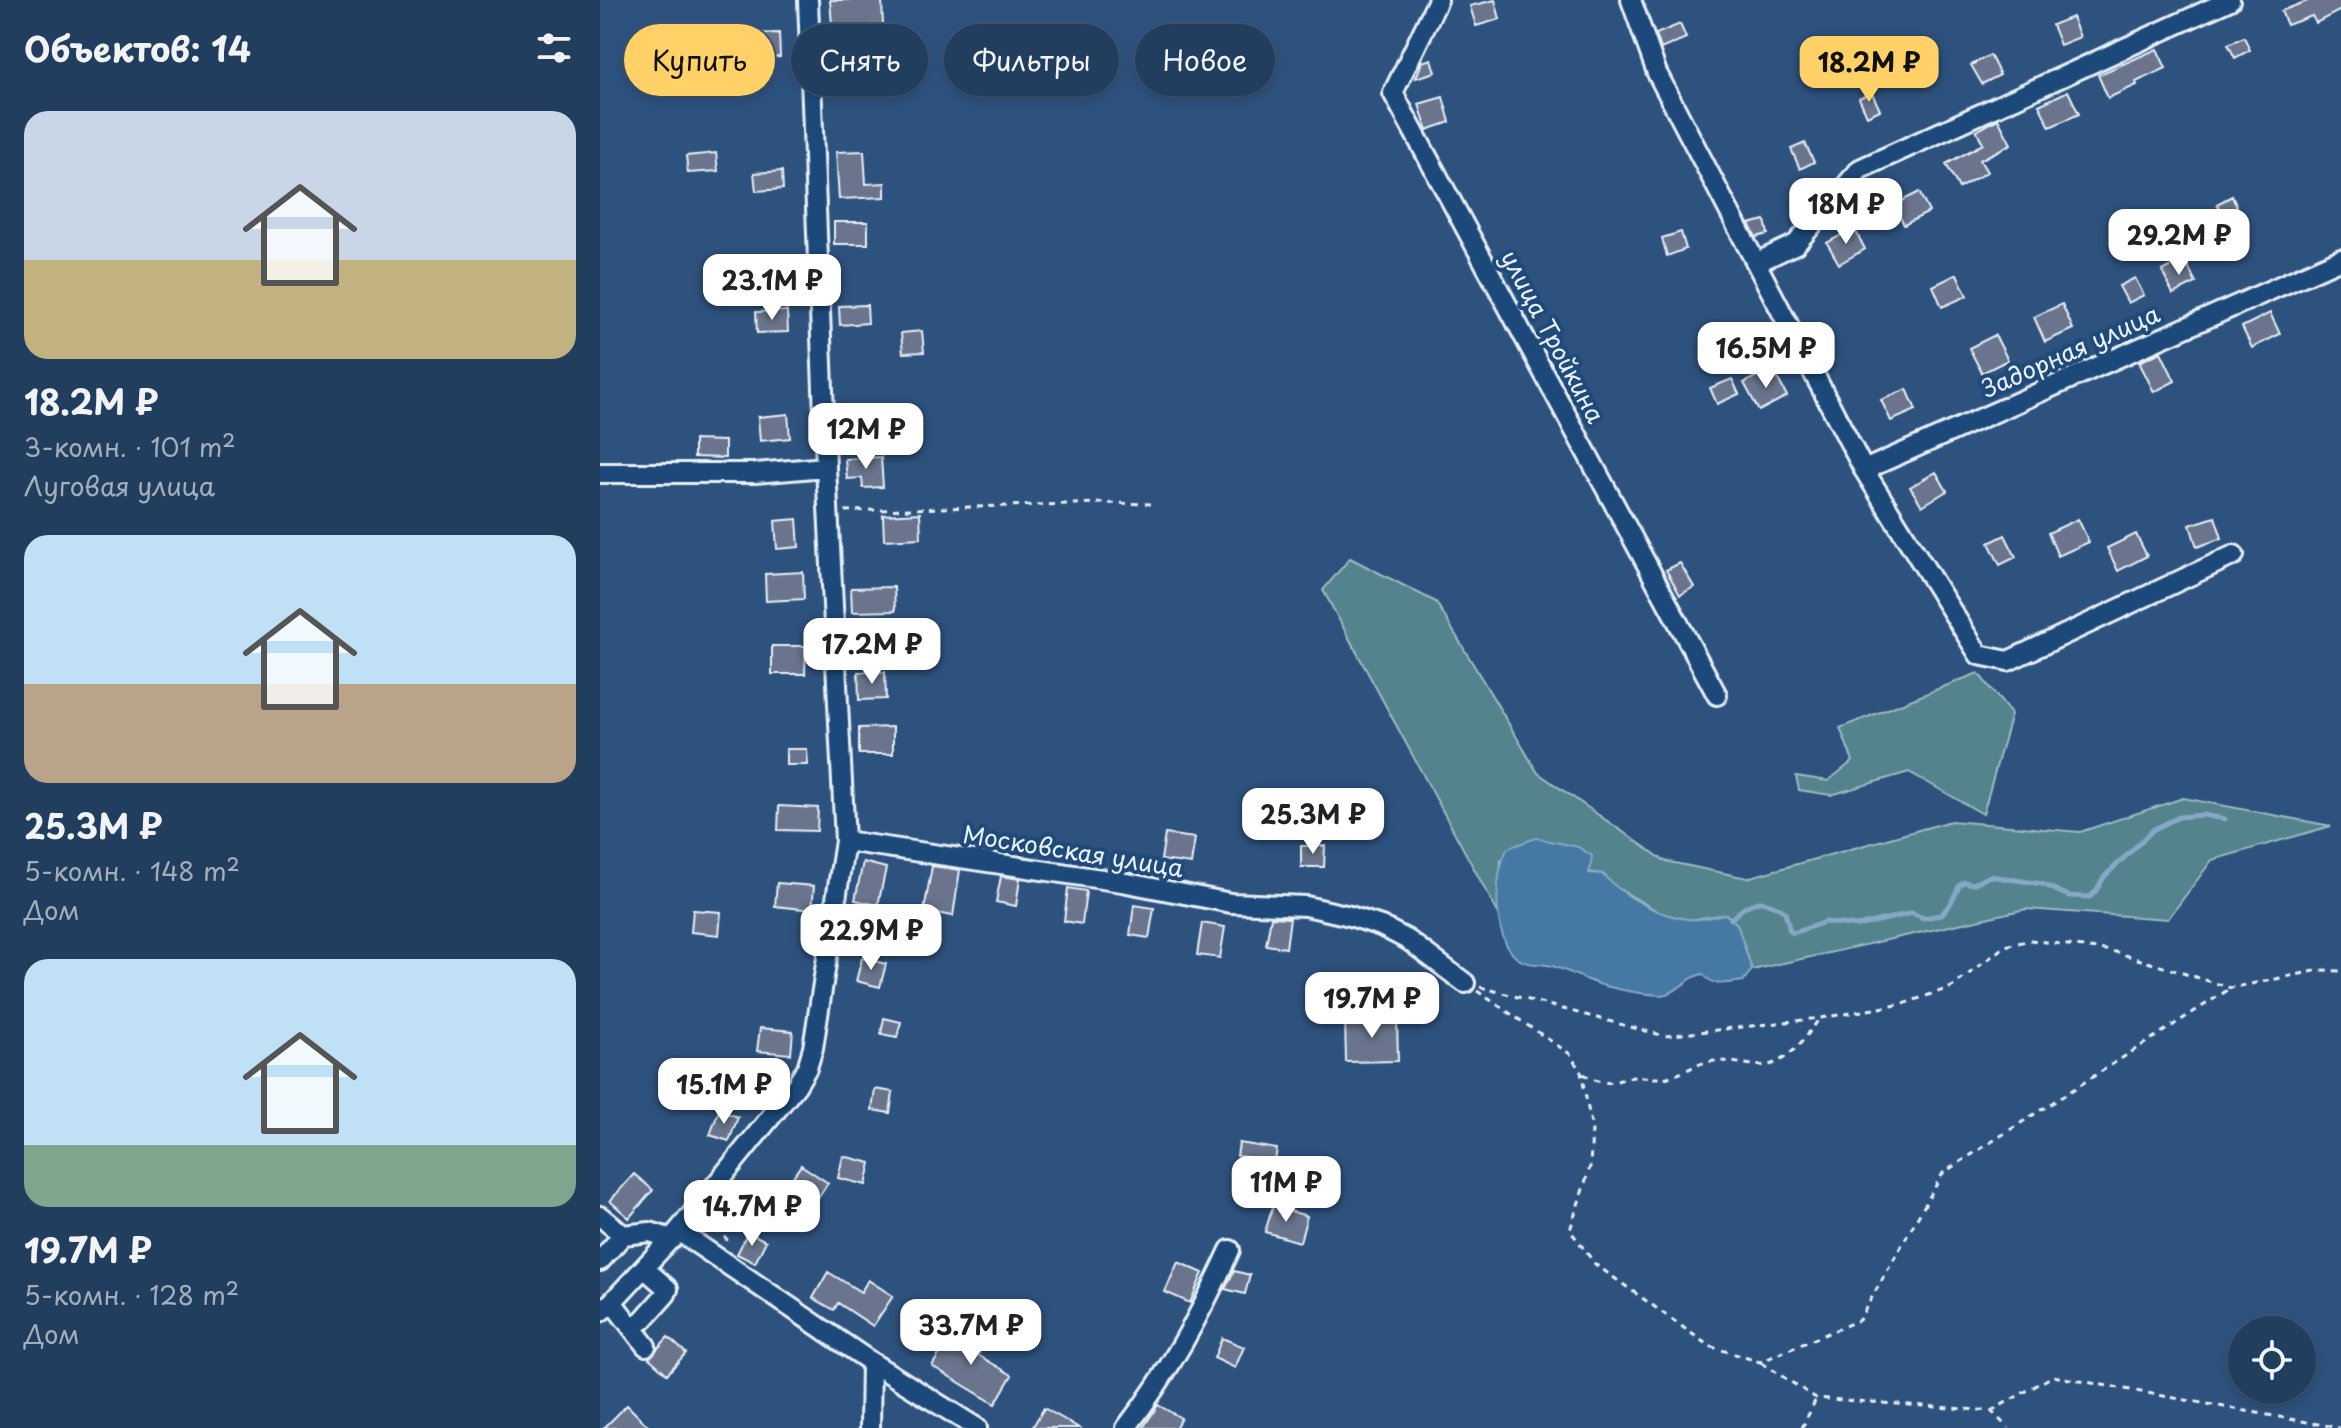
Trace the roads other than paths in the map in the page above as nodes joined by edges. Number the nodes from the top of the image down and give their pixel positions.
1 (808, 0) edge
2 (1438, 0) edge
3 (1631, 0) edge
4 (2230, 0) edge
5 (2341, 259) edge
6 (1756, 263) junction
7 (826, 467) junction
8 (1864, 470) junction
9 (600, 473) edge
10 (2234, 555) dead end
11 (1717, 695) dead end
12 (845, 841) junction
13 (1465, 983) road end
14 (600, 1216) edge
15 (623, 1235) junction
16 (675, 1235) junction
17 (1230, 1250) dead end
18 (600, 1261) edge
19 (644, 1268) junction
20 (606, 1307) edge
21 (632, 1328) junction
22 (646, 1346) dead end
23 (871, 1362) junction
24 (871, 1419) edge
25 (881, 1428) edge
26 (977, 1428) edge
27 (1126, 1428) edge

1 - 7 street
2 - 11 street, улица Тройкина
3 - 6 street
4 - 6 street
5 - 8 street, Задорная улица
6 - 8 street
7 - 9 street
7 - 12 street
8 - 10 street
12 - 13 street, Московская улица
12 - 16 street
14 - 15 street
15 - 16 street
15 - 18 street
16 - 19 street
16 - 23 street
17 - 27 street
19 - 20 street
19 - 21 street
20 - 21 street
21 - 22 street
23 - 24 street
23 - 26 street
24 - 25 street

